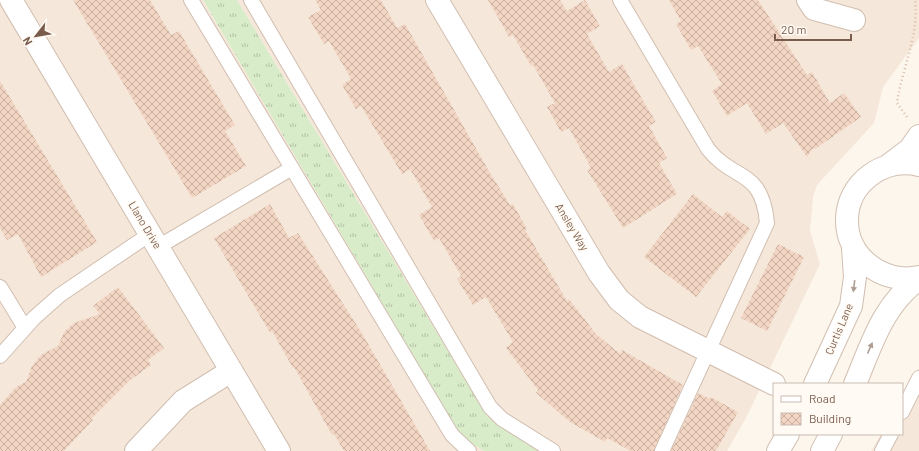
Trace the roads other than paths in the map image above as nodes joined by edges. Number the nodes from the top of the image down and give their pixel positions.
1 (11, 0) edge
2 (191, 0) edge
3 (251, 0) edge
4 (437, 0) edge
5 (620, 0) edge
6 (808, 0) edge
7 (854, 20) dead end
8 (914, 127) edge
9 (889, 165) junction
10 (919, 165) edge
11 (292, 168) junction
12 (154, 240) junction
13 (853, 248) junction
14 (919, 278) edge
15 (0, 287) edge
16 (25, 328) junction
17 (708, 352) junction
18 (0, 356) edge
19 (231, 370) junction
20 (919, 378) edge
21 (815, 383) edge
22 (855, 383) edge
23 (773, 384) edge
24 (903, 410) edge
25 (787, 435) edge
26 (830, 435) edge
27 (890, 435) edge
28 (136, 451) edge
29 (279, 451) edge
30 (468, 451) edge
31 (553, 451) edge
32 (662, 451) edge
33 (778, 451) edge
34 (822, 451) edge
35 (882, 451) edge

1 - 12 street, Llano Drive
2 - 11 lane
3 - 31 lane
4 - 17 street, Ansley Way
5 - 17 lane
6 - 7 street
8 - 9 street
9 - 10 street
9 - 13 street
11 - 12 lane
11 - 30 lane
12 - 16 lane
12 - 19 street, Llano Drive
13 - 14 street
13 -> 21 street, Curtis Lane
22 -> 14 street
15 - 16 lane
16 - 18 lane
17 - 23 street, Ansley Way
17 - 32 lane
19 - 28 street
19 - 29 street, Llano Drive
20 - 24 lane
25 - 33 street
26 - 34 street
27 - 35 lane

